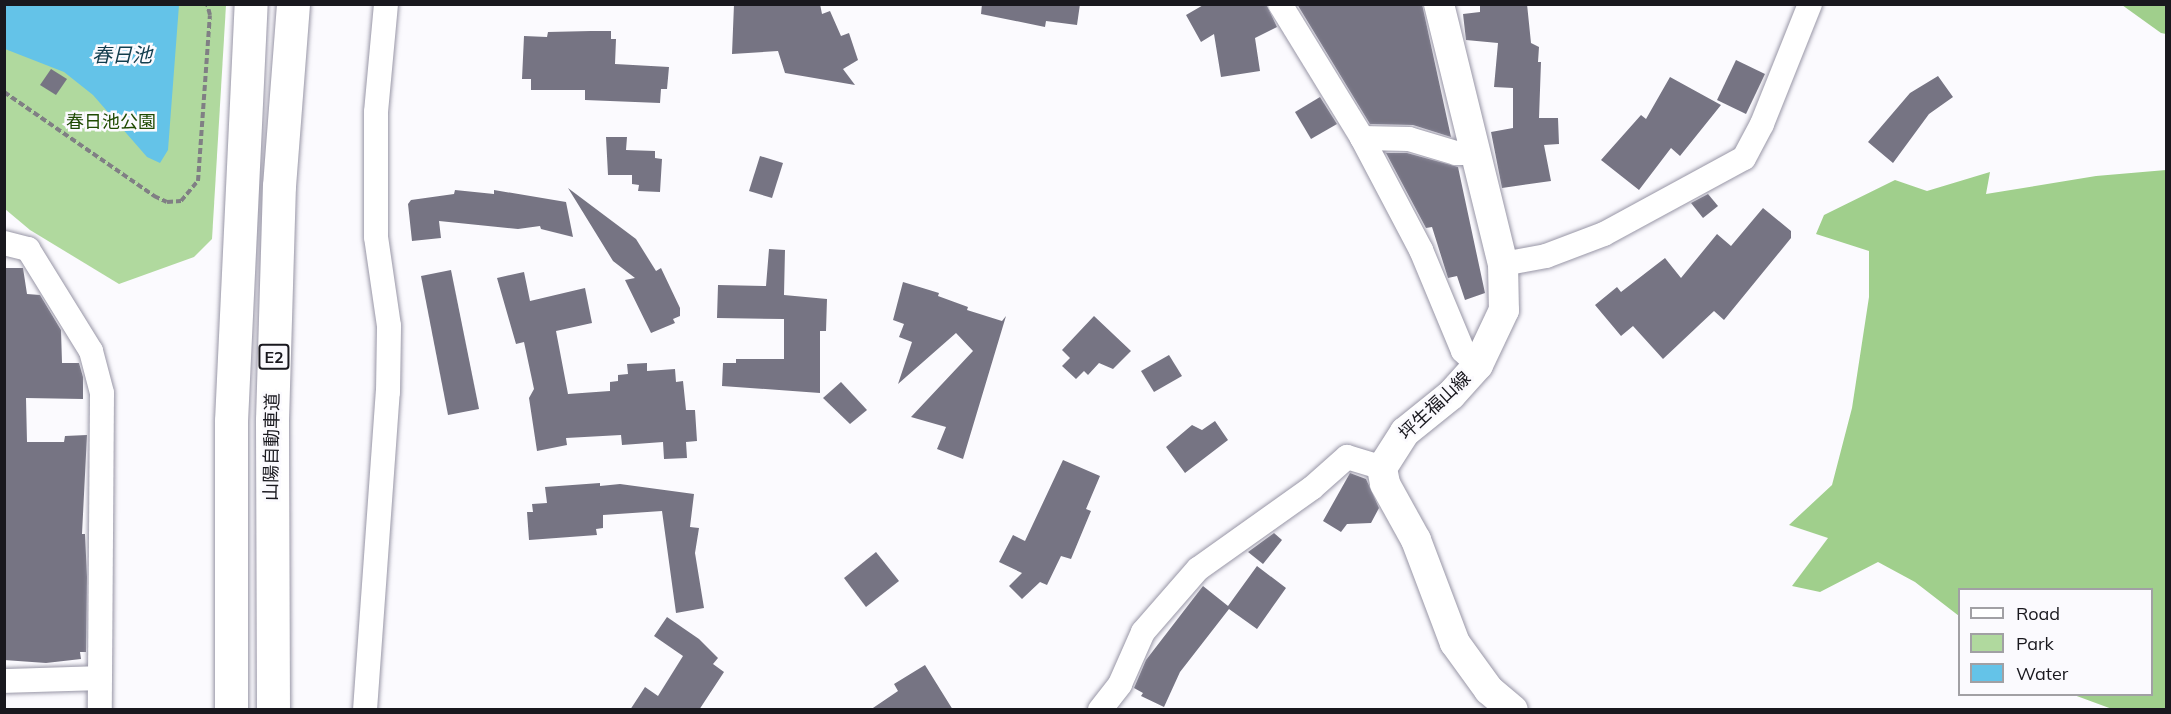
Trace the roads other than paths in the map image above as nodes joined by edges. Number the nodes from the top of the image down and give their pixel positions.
1 (251, 4) edge
2 (293, 4) edge
3 (386, 4) edge
4 (1280, 4) edge
5 (1439, 4) edge
6 (1810, 4) edge
7 (1362, 138) junction
8 (1473, 153) junction
9 (4, 243) edge
10 (1503, 264) junction
11 (1478, 365) junction
12 (1382, 468) junction
13 (99, 678) junction
14 (4, 681) edge
15 (100, 710) edge
16 (231, 710) edge
17 (273, 710) edge
18 (364, 710) edge
19 (1100, 710) edge
20 (1513, 710) edge

1 - 16 highway, E2
2 - 17 highway, 山陽自動車道 / E2
3 - 18 street
4 - 7 street
5 - 8 main road, 坪生福山線
6 - 10 street
7 - 8 street
7 - 11 street
8 - 10 main road, 坪生福山線
9 - 13 street
10 - 11 main road, 坪生福山線
11 - 12 main road, 坪生福山線
12 - 19 street
12 - 20 main road
13 - 14 street
13 - 15 street

